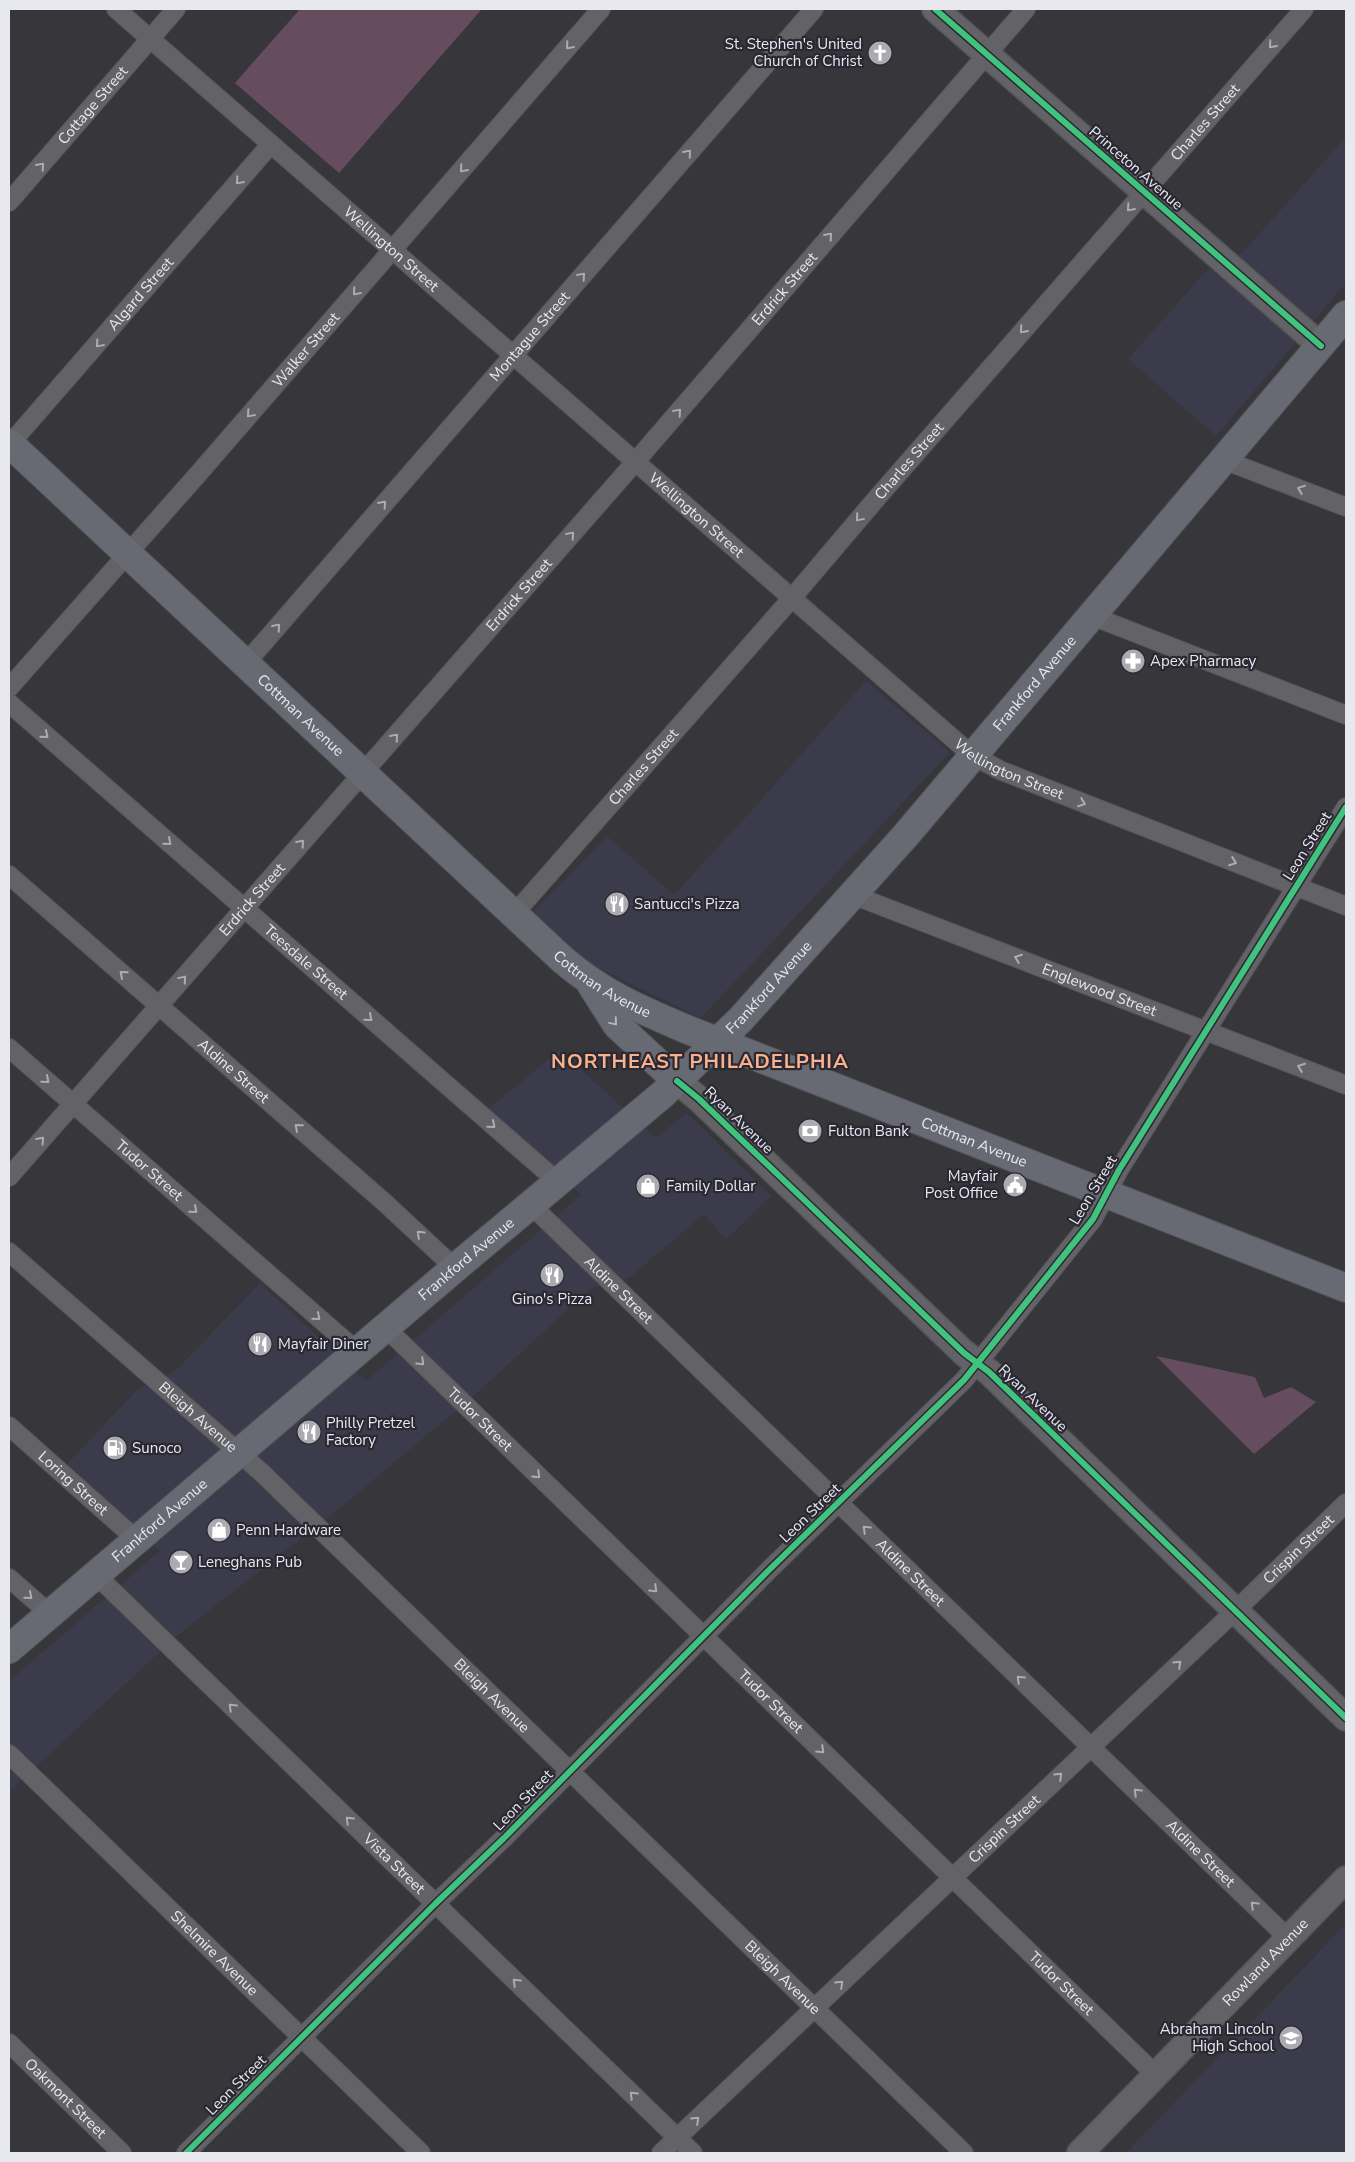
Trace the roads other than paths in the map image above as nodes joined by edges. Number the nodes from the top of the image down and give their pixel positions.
1 (116, 9) edge
2 (176, 9) edge
3 (600, 9) edge
4 (814, 9) edge
5 (935, 9) edge
6 (1026, 9) edge
7 (1304, 9) edge
8 (150, 39) junction
9 (986, 54) junction
10 (271, 144) junction
11 (1144, 192) junction
12 (9, 202) edge
13 (392, 250) junction
14 (1346, 316) edge
15 (1321, 346) junction
16 (513, 355) junction
17 (9, 443) edge
18 (1224, 460) junction
19 (636, 461) junction
20 (1346, 507) edge
21 (128, 554) junction
22 (792, 598) junction
23 (1092, 616) junction
24 (245, 664) junction
25 (9, 688) edge
26 (9, 703) edge
27 (1346, 715) edge
28 (973, 756) junction
29 (363, 773) junction
30 (1346, 807) edge
31 (9, 875) edge
32 (1297, 886) junction
33 (852, 895) junction
34 (1346, 906) edge
35 (245, 909) junction
36 (514, 914) junction
37 (588, 980) junction
38 (159, 1006) junction
39 (1206, 1031) junction
40 (718, 1041) junction
41 (9, 1048) edge
42 (677, 1080) junction
43 (1346, 1085) edge
44 (73, 1104) junction
45 (9, 1177) edge
46 (558, 1182) junction
47 (1106, 1194) junction
48 (531, 1205) junction
49 (9, 1252) edge
50 (455, 1268) junction
51 (1346, 1288) edge
52 (386, 1328) junction
53 (358, 1352) junction
54 (977, 1364) junction
55 (9, 1426) edge
56 (239, 1453) junction
57 (839, 1503) junction
58 (1346, 1503) edge
59 (137, 1540) junction
60 (96, 1575) junction
61 (9, 1578) edge
62 (1235, 1611) junction
63 (50, 1614) junction
64 (703, 1636) junction
65 (9, 1649) edge
66 (1346, 1718) edge
67 (1090, 1747) junction
68 (9, 1754) edge
69 (569, 1770) junction
70 (952, 1877) junction
71 (1346, 1879) edge
72 (435, 1904) junction
73 (1289, 1939) junction
74 (814, 2009) junction
75 (301, 2037) junction
76 (9, 2043) edge
77 (1156, 2075) junction
78 (677, 2138) junction
79 (122, 2153) edge
80 (186, 2153) edge
81 (421, 2153) edge
82 (661, 2153) edge
83 (693, 2153) edge
84 (964, 2153) edge
85 (1080, 2153) edge

1 - 8 street, Wellington Street
2 - 8 street, Cottage Street
3 -> 13 street, Walker Street
16 -> 4 street, Montague Street
5 - 9 street, Princeton Avenue
6 - 9 street, Erdrick Street
7 -> 11 street, Charles Street
8 - 10 street, Wellington Street
12 -> 8 street, Cottage Street
9 - 11 street, Princeton Avenue
19 -> 9 street, Erdrick Street
10 - 13 street, Wellington Street
10 -> 17 street, Algard Street
11 - 15 street, Princeton Avenue
11 -> 22 street, Charles Street
13 - 16 street, Wellington Street
13 -> 21 street, Walker Street
14 - 15 main road, Frankford Avenue
15 - 18 main road, Frankford Avenue
16 - 19 street, Wellington Street
24 -> 16 street, Montague Street
17 - 21 main road, Cottman Avenue
20 -> 18 street
18 - 23 main road, Frankford Avenue
19 - 22 street, Wellington Street
29 -> 19 street, Erdrick Street
21 - 24 main road, Cottman Avenue
21 - 25 street, Walker Street
22 - 28 street, Wellington Street
22 - 36 street, Charles Street
23 - 27 street
23 - 28 main road, Frankford Avenue
24 - 29 main road, Cottman Avenue
26 -> 35 street, Teesdale Street
28 -> 32 street, Wellington Street
28 - 33 main road, Frankford Avenue
35 -> 29 street, Erdrick Street
29 - 36 main road, Cottman Avenue
30 - 32 street, Leon Street
38 -> 31 street, Aldine Street
32 - 34 street, Wellington Street
32 - 39 street, Leon Street
39 -> 33 street, Englewood Street
33 - 40 main road, Frankford Avenue
38 -> 35 street, Erdrick Street
35 -> 46 street, Teesdale Street
36 - 37 main road, Cottman Avenue
37 - 40 main road, Cottman Avenue
37 -> 42 main road
38 - 44 street, Erdrick Street
50 -> 38 street, Aldine Street
43 -> 39 street, Englewood Street
39 - 47 street, Leon Street
40 - 42 main road, Frankford Avenue
40 - 47 main road, Cottman Avenue
41 -> 44 street, Tudor Street
42 - 46 main road, Frankford Avenue
42 - 54 street, Ryan Avenue
45 -> 44 street, Erdrick Street
44 -> 53 street, Tudor Street
46 - 48 main road, Frankford Avenue
47 - 51 main road, Cottman Avenue
47 - 54 street, Leon Street
48 - 50 main road, Frankford Avenue
48 - 57 street, Aldine Street
49 - 56 street, Bleigh Avenue
50 - 52 main road, Frankford Avenue
52 - 53 main road, Frankford Avenue
52 -> 64 street, Tudor Street
53 - 56 main road, Frankford Avenue
54 - 57 street, Leon Street
54 - 62 street, Ryan Avenue
55 - 59 street, Loring Street
56 - 59 main road, Frankford Avenue
56 - 69 street, Bleigh Avenue
57 - 64 street, Leon Street
67 -> 57 street, Aldine Street
58 - 62 street, Crispin Street
59 - 60 main road, Frankford Avenue
60 - 63 main road, Frankford Avenue
72 -> 60 street, Vista Street
61 -> 63 street
62 - 66 street, Ryan Avenue
67 -> 62 street, Crispin Street
63 - 65 main road, Frankford Avenue
64 - 69 street, Leon Street
64 -> 70 street, Tudor Street
70 -> 67 street, Crispin Street
73 -> 67 street, Aldine Street
68 - 75 street, Shelmire Avenue
69 - 72 street, Leon Street
69 - 74 street, Bleigh Avenue
74 -> 70 street, Crispin Street
70 - 77 street, Tudor Street
71 - 73 street, Rowland Avenue
72 - 75 street, Leon Street
78 -> 72 street, Vista Street
73 - 77 street, Rowland Avenue
78 -> 74 street, Crispin Street
74 - 84 street, Bleigh Avenue
75 - 80 street, Leon Street
75 - 81 street, Shelmire Avenue
76 - 79 street, Oakmont Street
77 - 85 street, Rowland Avenue
78 - 82 street, Crispin Street
78 - 83 street, Vista Street

